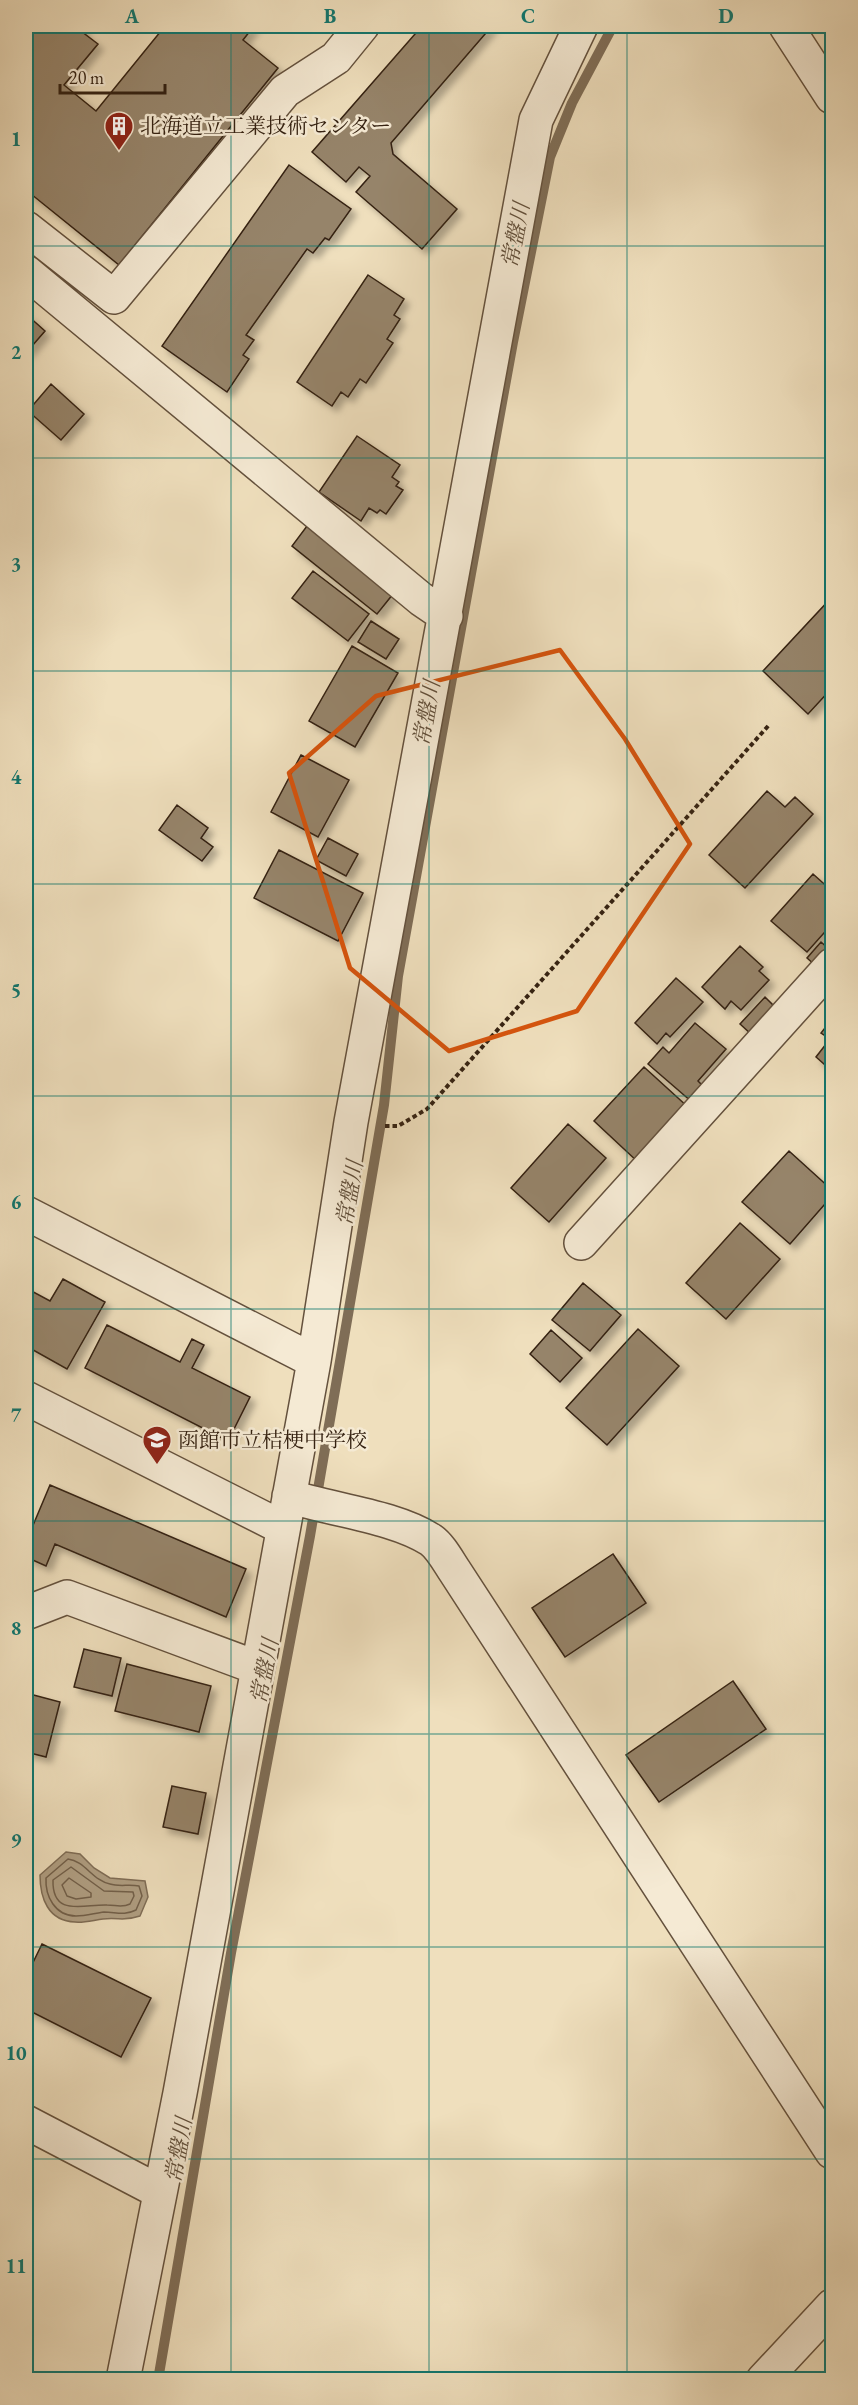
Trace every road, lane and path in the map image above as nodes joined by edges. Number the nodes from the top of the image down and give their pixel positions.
1 (362, 26) edge
2 (581, 26) edge
3 (786, 26) edge
4 (827, 76) edge
5 (26, 228) edge
6 (26, 272) edge
7 (446, 616) junction
8 (768, 725) dead end
9 (832, 965) edge
10 (398, 1126) dead end
11 (26, 1213) edge
12 (581, 1243) dead end
13 (314, 1360) junction
14 (26, 1398) edge
15 (307, 1501) junction
16 (283, 1528) junction
17 (26, 1613) edge
18 (258, 1668) junction
19 (26, 2122) edge
20 (832, 2151) edge
21 (160, 2192) junction
22 (832, 2306) edge
23 (123, 2379) edge
24 (763, 2379) edge

1 - 5 street
2 - 7 street
3 - 4 street
6 - 7 street
7 - 13 street
8 - 10 path
9 - 12 street
11 - 13 street
13 - 15 street
14 - 16 street
15 - 16 street
15 - 20 street
16 - 18 street
17 - 18 street
18 - 21 street
19 - 21 street
21 - 23 street
22 - 24 street

